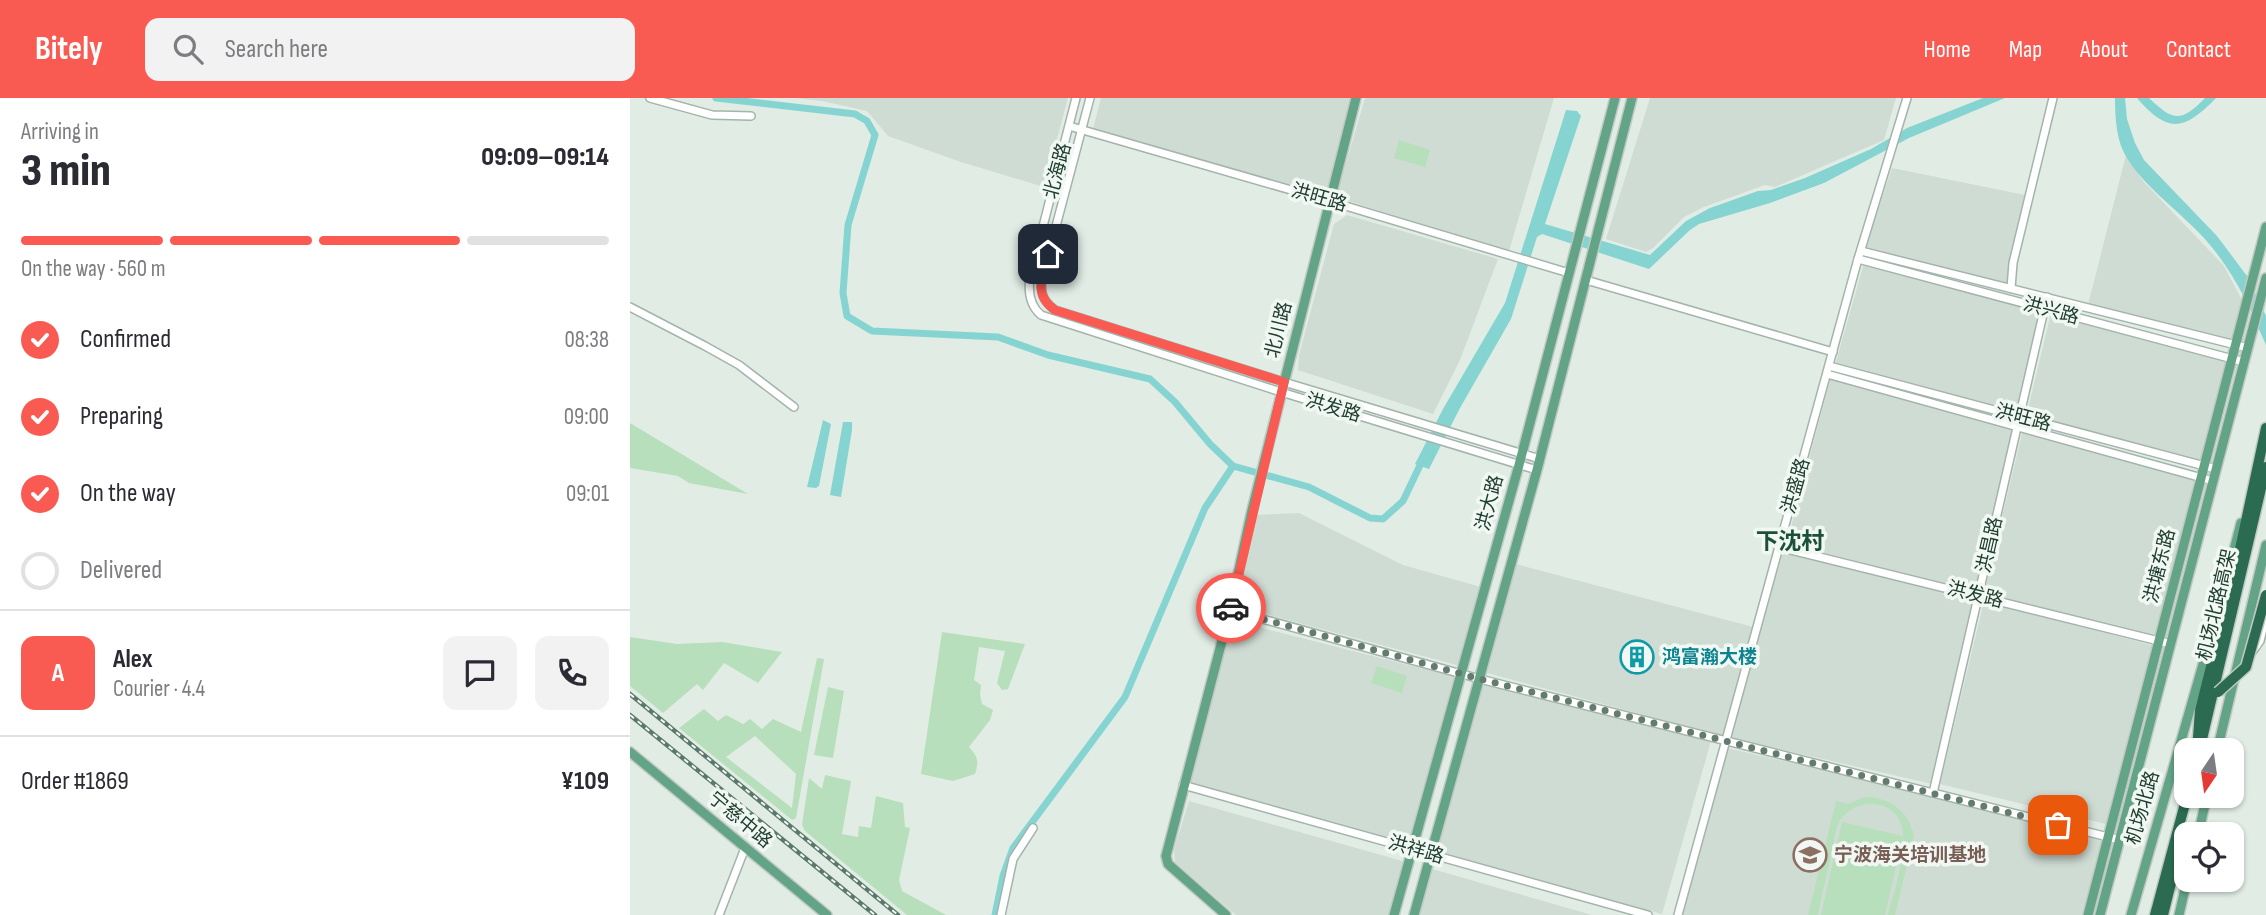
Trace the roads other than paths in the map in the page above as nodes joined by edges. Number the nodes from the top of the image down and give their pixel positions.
1 (650, 98) edge
2 (1076, 98) edge
3 (1090, 98) edge
4 (1356, 98) edge
5 (1615, 98) edge
6 (1632, 98) edge
7 (1907, 98) edge
8 (2053, 98) edge
9 (751, 116) dead end
10 (1069, 126) junction
11 (1081, 130) junction
12 (1329, 201) junction
13 (2266, 227) edge
14 (1861, 251) junction
15 (1858, 260) junction
16 (1569, 273) junction
17 (2266, 278) edge
18 (1586, 280) junction
19 (2011, 288) junction
20 (2047, 297) junction
21 (630, 307) edge
22 (2044, 309) junction
23 (1055, 310) joint
24 (1048, 319) joint
25 (2236, 345) junction
26 (2248, 348) junction
27 (1833, 352) junction
28 (2232, 359) junction
29 (2244, 362) junction
30 (1828, 370) junction
31 (1284, 382) junction
32 (1282, 392) junction
33 (794, 407) dead end
34 (2019, 417) junction
35 (2017, 426) junction
36 (2266, 427) edge
37 (1522, 453) junction
38 (1540, 459) junction
39 (1519, 465) junction
40 (2204, 466) junction
41 (2266, 467) edge
42 (2216, 469) junction
43 (1537, 470) junction
44 (2201, 478) junction
45 (2213, 481) junction
46 (2266, 489) edge
47 (2266, 545) edge
48 (1779, 547) junction
49 (2266, 595) edge
50 (1978, 596) junction
51 (1230, 610) junction
52 (2266, 615) edge
53 (2159, 641) junction
54 (2171, 644) junction
55 (1461, 674) junction
56 (2235, 674) junction
57 (1480, 679) junction
58 (2218, 692) junction
59 (2200, 738) edge
60 (2203, 738) edge
61 (2204, 738) edge
62 (2220, 738) edge
63 (1727, 741) junction
64 (630, 752) edge
65 (1183, 785) junction
66 (1933, 793) junction
67 (2184, 808) edge
68 (2189, 808) edge
69 (1033, 828) dead end
70 (2108, 837) junction
71 (2120, 840) junction
72 (745, 848) junction
73 (1412, 849) junction
74 (1431, 854) junction
75 (2184, 892) edge
76 (719, 915) edge
77 (827, 915) edge
78 (1001, 915) edge
79 (1226, 915) edge
80 (1394, 915) edge
81 (1415, 915) edge
82 (1648, 915) edge
83 (1678, 915) edge
84 (2088, 915) edge
85 (2100, 915) edge
86 (2131, 915) edge
87 (2155, 915) edge
88 (2163, 915) edge
89 (2179, 915) edge

1 - 9 street
2 - 10 street, 北海路
3 - 11 street, 北海路
4 - 12 main road, 北川路
5 - 16 main road, 洪大路
6 - 18 main road, 洪大路
7 - 14 street, 洪盛路
8 - 19 street
10 - 11 street, 洪旺路
10 - 24 street, 北海路
11 - 12 street, 洪旺路
11 - 23 street, 北海路
12 - 16 street, 洪旺路
12 - 31 main road, 北川路
13 - 25 main road, 洪塘东路
14 - 15 street, 洪盛路
14 - 19 street, 洪兴路
15 - 22 street, 洪兴路
15 - 27 street, 洪盛路
16 - 37 main road, 洪大路
17 - 26 main road, 洪塘东路
18 - 27 street
18 - 38 main road, 洪大路
19 - 20 street, 洪兴路
20 - 22 street, 洪昌路
20 - 25 street, 洪兴路
21 - 33 street
22 - 28 street, 洪兴路
22 - 34 street, 洪昌路
23 - 31 street, 洪发路
24 - 32 street, 洪发路
25 - 26 street, 洪兴路
25 - 28 main road, 洪塘东路
26 - 29 main road, 洪塘东路
27 - 30 street, 洪盛路
28 - 29 street, 洪兴路
28 - 40 main road, 洪塘东路
29 - 42 main road, 洪塘东路
30 - 34 street, 洪旺路
30 - 35 street, 洪旺路
30 - 48 street, 洪盛路
31 - 32 main road, 北川路
31 - 37 street, 洪发路
32 - 39 street, 洪发路
32 - 51 main road, 北川路
34 - 35 street, 洪昌路
34 - 40 street, 洪旺路
35 - 44 street, 洪旺路
35 - 50 street, 洪昌路
36 - 59 highway
36 - 86 main road, 机场北路
37 - 38 street, 洪发路
37 - 39 main road, 洪大路
38 - 43 main road, 洪大路
39 - 43 street, 洪发路
39 - 55 main road, 洪大路
40 - 42 street, 洪旺路
40 - 44 main road, 洪塘东路
41 - 60 highway, 机场北路高架
42 - 45 main road, 洪塘东路
43 - 57 main road, 洪大路
44 - 45 street, 洪旺路
44 - 53 main road, 洪塘东路
45 - 54 main road, 洪塘东路
46 - 58 highway, 机场北路高架
47 - 56 main road
48 - 50 street, 洪发路
48 - 63 street, 洪盛路
49 - 58 highway, bridge
50 - 53 street, 洪发路
50 - 66 street, 洪昌路
51 - 55 street
51 - 65 main road, 北川路
52 - 56 street
53 - 54 street, 洪发路
53 - 70 main road, 洪塘东路
54 - 71 main road, 洪塘东路
55 - 57 street
55 - 73 main road, 洪大路
56 - 62 main road
57 - 63 street
57 - 74 main road, 洪大路
58 - 61 highway, 机场北路高架
63 - 66 street
63 - 83 street, 洪盛路
64 - 72 main road, 宁慈中路
65 - 73 street, 洪祥路
65 - 79 main road, 北川路
66 - 70 street
67 - 87 highway
68 - 88 highway
69 - 78 street
70 - 71 street
70 - 84 main road, 洪塘东路
71 - 85 main road, 洪塘东路
72 - 76 street
72 - 77 main road, 宁慈中路
73 - 74 street, 洪祥路
73 - 80 main road, 洪大路
74 - 81 main road, 洪大路
74 - 82 street, 洪祥路
75 - 89 main road

